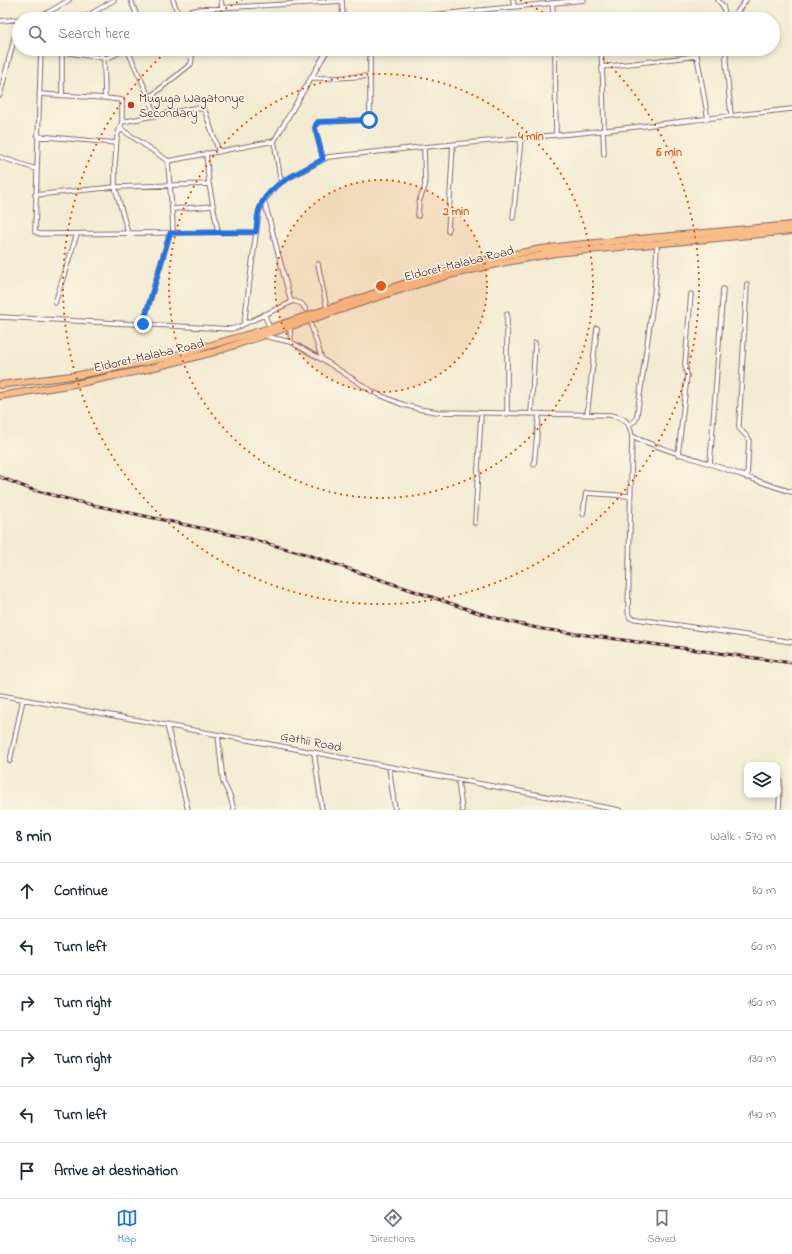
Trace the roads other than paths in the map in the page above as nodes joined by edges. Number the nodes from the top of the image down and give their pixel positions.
1 (69, 0) edge
2 (114, 0) edge
3 (131, 0) edge
4 (173, 0) edge
5 (221, 0) edge
6 (264, 0) edge
7 (513, 0) edge
8 (584, 0) edge
9 (718, 0) edge
10 (746, 0) edge
11 (342, 1) edge
12 (552, 3) junction
13 (264, 6) junction
14 (514, 7) junction
15 (222, 8) junction
16 (190, 11) joint
17 (49, 12) edge
18 (94, 12) edge
19 (135, 12) edge
20 (177, 12) edge
21 (186, 12) edge
22 (343, 12) edge
23 (462, 12) edge
24 (553, 12) edge
25 (724, 12) edge
26 (737, 12) edge
27 (12, 20) edge
28 (0, 21) edge
29 (12, 49) edge
30 (41, 56) edge
31 (62, 56) edge
32 (94, 56) edge
33 (112, 56) edge
34 (130, 56) edge
35 (192, 56) edge
36 (324, 56) edge
37 (370, 56) edge
38 (556, 56) edge
39 (601, 56) edge
40 (697, 56) joint
41 (726, 56) edge
42 (104, 58) junction
43 (602, 67) junction
44 (370, 76) junction
45 (312, 78) junction
46 (39, 94) junction
47 (0, 95) edge
48 (62, 95) junction
49 (105, 98) junction
50 (150, 99) junction
51 (792, 109) edge
52 (732, 115) junction
53 (154, 116) junction
54 (708, 119) junction
55 (122, 122) junction
56 (121, 129) junction
57 (604, 131) junction
58 (556, 135) junction
59 (37, 136) junction
60 (521, 138) junction
61 (274, 141) junction
62 (116, 143) junction
63 (453, 144) junction
64 (424, 147) junction
65 (219, 152) junction
66 (206, 153) junction
67 (604, 154) dead end
68 (0, 157) edge
69 (323, 159) junction
70 (168, 161) junction
71 (36, 169) junction
72 (281, 182) junction
73 (209, 184) junction
74 (169, 185) junction
75 (115, 187) junction
76 (35, 195) junction
77 (264, 200) junction
78 (213, 206) junction
79 (173, 209) junction
80 (418, 216) dead end
81 (513, 218) dead end
82 (792, 225) edge
83 (448, 231) dead end
84 (792, 231) edge
85 (218, 232) junction
86 (256, 232) junction
87 (128, 233) junction
88 (171, 233) junction
89 (77, 234) junction
90 (657, 243) junction
91 (318, 264) dead end
92 (747, 284) dead end
93 (724, 289) dead end
94 (692, 294) dead end
95 (291, 302) junction
96 (55, 303) dead end
97 (327, 309) junction
98 (306, 310) dead end
99 (264, 314) junction
100 (507, 314) dead end
101 (0, 317) edge
102 (143, 324) junction
103 (244, 324) junction
104 (311, 325) dead end
105 (270, 328) junction
106 (290, 328) junction
107 (597, 328) dead end
108 (263, 336) junction
109 (291, 342) junction
110 (535, 343) dead end
111 (322, 359) junction
112 (0, 385) edge
113 (0, 396) edge
114 (481, 413) junction
115 (507, 414) junction
116 (531, 414) junction
117 (538, 414) junction
118 (587, 415) junction
119 (630, 424) junction
120 (632, 436) junction
121 (678, 455) junction
122 (710, 464) junction
123 (534, 465) dead end
124 (748, 478) junction
125 (792, 492) edge
126 (630, 496) junction
127 (583, 514) dead end
128 (475, 523) dead end
129 (792, 642) edge
130 (0, 695) edge
131 (23, 699) junction
132 (167, 725) junction
133 (218, 735) junction
134 (314, 752) junction
135 (10, 761) dead end
136 (389, 767) junction
137 (458, 780) junction
138 (779, 798) edge
139 (586, 804) junction
140 (188, 810) edge
141 (234, 810) edge
142 (322, 810) edge
143 (395, 810) edge
144 (462, 810) edge
145 (587, 810) edge
146 (619, 810) edge
147 (779, 810) edge

1 - 17 street
2 - 18 street
3 - 19 street
4 - 20 street
5 - 15 street
6 - 13 street
7 - 14 street
8 - 12 street
9 - 25 street
10 - 26 street
11 - 13 street
11 - 22 street
12 - 14 street
12 - 24 street
13 - 15 street
14 - 23 street
15 - 16 street
16 - 21 street
27 - 28 street
29 - 47 street
30 - 46 street
31 - 48 street
32 - 42 street
33 - 42 street
34 - 50 street
35 - 50 street
36 - 45 street
37 - 44 street
38 - 58 street
39 - 43 street
40 - 43 street
40 - 54 street
41 - 52 street
42 - 49 street
43 - 57 street
44 - 45 street
44 - 69 street
45 - 61 street
46 - 48 street
46 - 59 street
48 - 49 street
49 - 55 street
50 - 53 street
51 - 52 street
52 - 54 street
53 - 55 street
53 - 65 street
54 - 57 street
55 - 56 street
56 - 62 street
56 - 70 street
57 - 58 street
57 - 67 street
58 - 60 street
59 - 62 street
59 - 71 street
60 - 63 street
60 - 81 street
61 - 65 street
61 - 72 street
62 - 75 street
63 - 64 street
63 - 83 street
64 - 69 street
64 - 80 street
65 - 66 street
66 - 70 street
66 - 73 street
68 - 71 street
69 - 72 street
70 - 74 street
71 - 76 street
72 - 77 street
73 - 74 street
73 - 78 street
74 - 75 street
74 - 79 street
75 - 76 street
75 - 87 street
76 - 89 street
77 - 86 street
77 - 95 street
78 - 79 street
78 - 85 street
79 - 88 street
82 - 97 highway, Eldoret-Malaba Road
84 - 90 highway, Eldoret-Malaba Road
85 - 86 street
85 - 88 street
86 - 103 street
87 - 88 street
87 - 89 street
88 - 102 street
89 - 96 street
90 - 106 highway, Eldoret-Malaba Road
90 - 119 street
91 - 97 street
92 - 124 street
93 - 122 street
94 - 121 street
95 - 98 street
95 - 99 street
97 - 105 highway, Eldoret-Malaba Road
99 - 103 street
99 - 105 street
100 - 115 street
101 - 102 street
102 - 103 street
104 - 111 street
105 - 112 highway, Eldoret-Malaba Road
106 - 108 highway, Eldoret-Malaba Road
106 - 109 street
107 - 118 street
108 - 109 street
108 - 113 highway, Eldoret-Malaba Road
109 - 111 street
110 - 116 street
111 - 114 street
114 - 115 street
114 - 128 street
115 - 116 street
116 - 117 street
117 - 118 street
117 - 123 street
118 - 119 street
119 - 120 street
120 - 121 street
120 - 126 street
121 - 122 street
122 - 124 street
124 - 125 street
126 - 127 street
126 - 129 street
130 - 131 street, Gathii Road
131 - 132 street, Gathii Road
131 - 135 street
132 - 133 street, Gathii Road
132 - 140 street
133 - 134 street, Gathii Road
133 - 141 street
134 - 136 street, Gathii Road
134 - 142 street
136 - 137 street, Gathii Road
136 - 143 street
137 - 139 street, Gathii Road
137 - 144 street
138 - 147 street
139 - 145 street
139 - 146 street, Gathii Road

